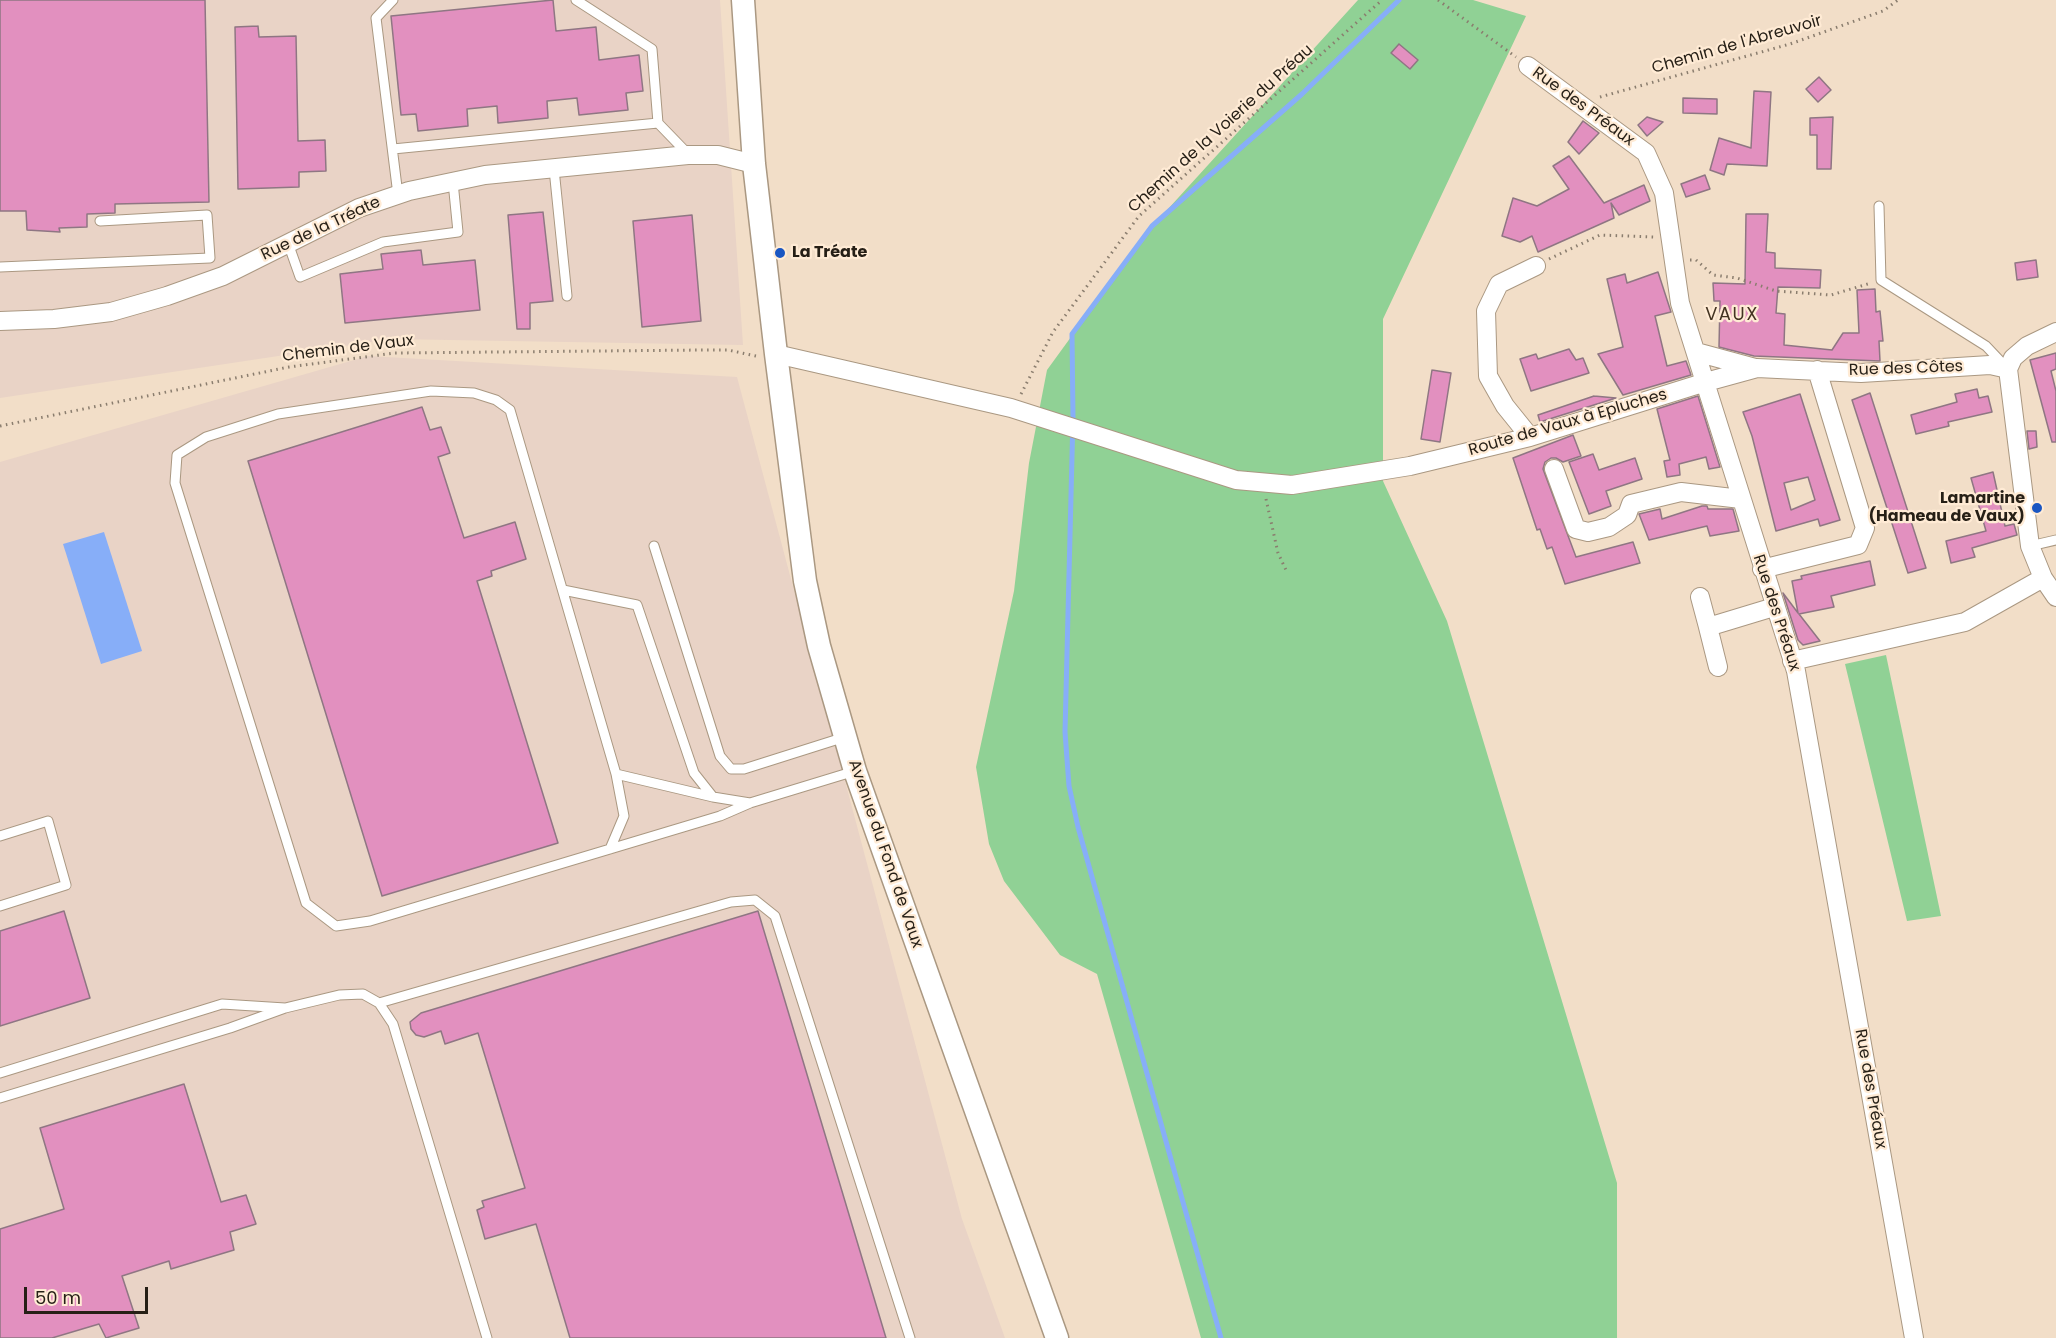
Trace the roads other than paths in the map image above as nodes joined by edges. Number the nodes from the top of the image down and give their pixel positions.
1 (393, 0) edge
2 (576, 0) edge
3 (743, 0) edge
4 (1528, 66) road end
5 (658, 123) junction
6 (393, 149) junction
7 (688, 155) junction
8 (754, 164) junction
9 (554, 169) junction
10 (453, 182) junction
11 (398, 195) junction
12 (1879, 206) dead end
13 (100, 221) dead end
14 (288, 243) junction
15 (210, 258) junction
16 (1536, 266) road end
17 (0, 267) edge
18 (224, 276) junction
19 (567, 296) dead end
20 (0, 321) edge
21 (2056, 332) edge
22 (1696, 352) junction
23 (776, 354) junction
24 (1757, 368) junction
25 (2008, 369) junction
26 (1817, 370) junction
27 (1706, 382) junction
28 (1530, 437) junction
29 (1554, 469) dead end
30 (1741, 498) junction
31 (2056, 540) edge
32 (654, 546) dead end
33 (2030, 546) junction
34 (1762, 569) junction
35 (2043, 578) junction
36 (563, 590) junction
37 (1700, 597) dead end
38 (2056, 597) edge
39 (1774, 607) junction
40 (1708, 627) junction
41 (1792, 661) junction
42 (1718, 667) dead end
43 (845, 737) junction
44 (855, 771) junction
45 (616, 774) junction
46 (713, 797) junction
47 (750, 803) junction
48 (0, 836) edge
49 (610, 849) junction
50 (0, 906) edge
51 (379, 1003) junction
52 (285, 1008) junction
53 (0, 1073) edge
54 (0, 1098) edge
55 (487, 1338) edge
56 (910, 1338) edge
57 (1057, 1338) edge
58 (1914, 1338) edge

1 - 6 lane
2 - 5 lane
3 - 8 street, Avenue du Fond de Vaux
4 - 22 street, Rue des Préaux
5 - 6 lane
5 - 7 lane
6 - 11 lane
7 - 8 street, Rue de la Tréate
7 - 9 street, Rue de la Tréate
8 - 23 street, Avenue du Fond de Vaux
9 - 10 street, Rue de la Tréate
9 - 19 lane
10 - 11 street, Rue de la Tréate
10 - 14 lane
11 - 14 street, Rue de la Tréate
12 - 25 lane
13 - 15 lane
14 - 18 street, Rue de la Tréate
15 - 17 lane
15 - 18 lane
16 - 28 street
18 - 20 street, Rue de la Tréate
21 - 25 street
22 - 24 street
22 - 27 street, Rue des Préaux
23 - 28 street, Route de Vaux à Epluches
23 - 43 street, Avenue du Fond de Vaux
24 - 26 street, Rue des Côtes
24 - 27 street, Rue des Côtes
25 - 26 street, Rue des Côtes
25 - 33 street
26 - 34 street
27 - 28 street, Route de Vaux à Epluches
27 - 30 street, Rue des Préaux
29 - 30 street
30 - 34 street, Rue des Préaux
31 - 33 lane
32 - 43 lane
33 - 35 street
34 - 39 street, Rue des Préaux
35 - 38 street
35 - 41 street
36 - 45 lane
36 - 46 lane
36 - 49 lane
37 - 40 street
39 - 40 street
39 - 41 street, Rue des Préaux
40 - 42 street
41 - 58 street, Rue des Préaux
43 - 44 street, Avenue du Fond de Vaux
44 - 47 lane
44 - 57 street, Avenue du Fond de Vaux
45 - 46 lane
45 - 49 lane
46 - 47 lane
47 - 49 lane
48 - 50 lane
51 - 52 lane
51 - 55 lane
51 - 56 lane
52 - 53 lane
52 - 54 lane

